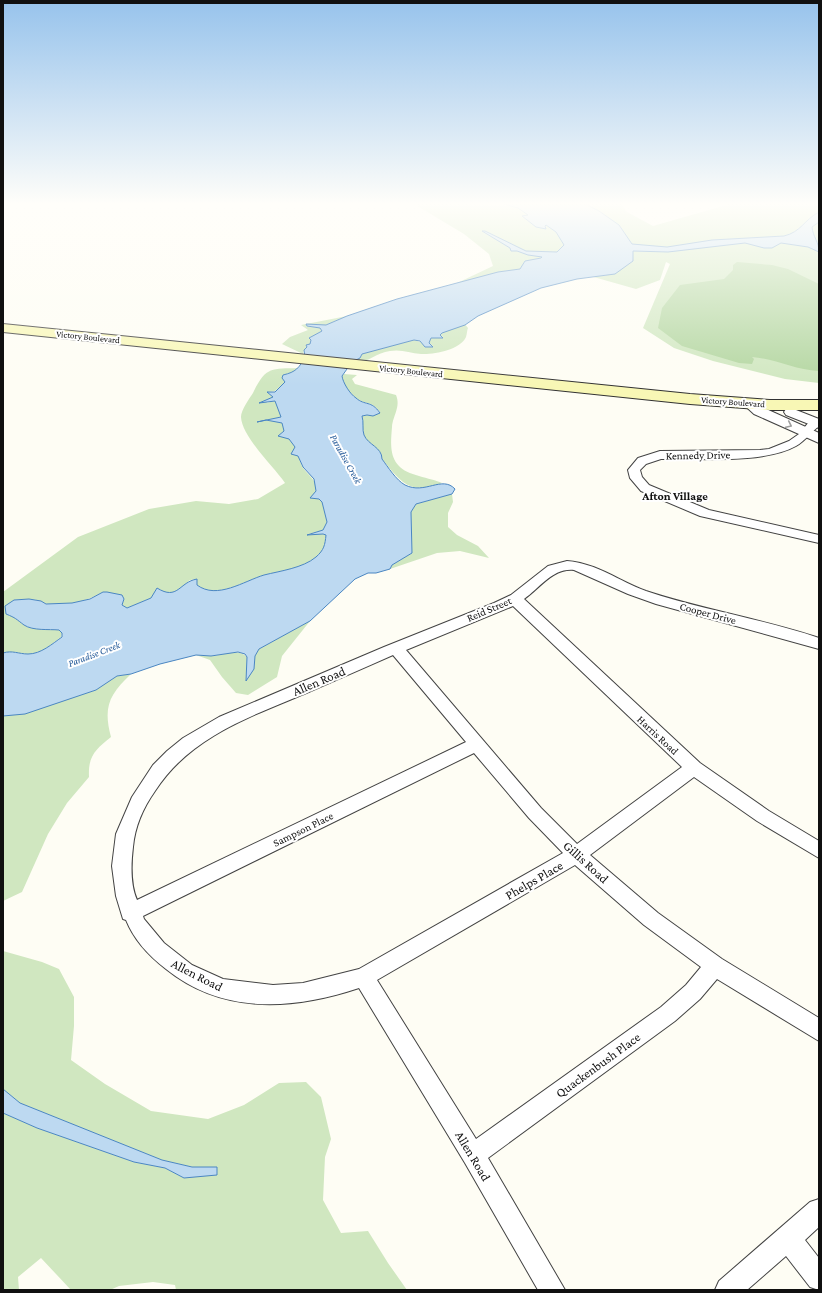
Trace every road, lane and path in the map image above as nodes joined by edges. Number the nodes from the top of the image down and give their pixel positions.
1 (3, 328) edge
2 (3, 336) edge
3 (284, 361) junction
4 (819, 405) edge
5 (760, 406) junction
6 (816, 426) edge
7 (819, 539) edge
8 (599, 576) joint
9 (515, 599) junction
10 (819, 644) edge
11 (396, 648) junction
12 (476, 744) junction
13 (694, 768) junction
14 (819, 850) edge
15 (576, 855) junction
16 (130, 913) junction
17 (715, 966) junction
18 (364, 977) junction
19 (819, 1030) edge
20 (473, 1155) junction
21 (819, 1211) edge
22 (788, 1238) junction
23 (819, 1278) edge
24 (552, 1290) edge
25 (728, 1290) edge

1 - 3 main road, Victory Boulevard
2 - 3 main road, Victory Boulevard
3 - 5 main road, Victory Boulevard
4 - 5 main road, Victory Boulevard
5 -> 6 street
5 - 6 main road, Victory Boulevard
6 - 7 street, Kennedy Drive
8 - 9 street, Reid Street
8 - 10 street, Cooper Drive
9 - 11 street, Reid Street
9 - 13 street, Harris Road
11 - 12 street, Gillis Road
11 - 16 street, Allen Road
12 - 15 street, Gillis Road
12 - 16 street, Sampson Place
13 - 14 street, Harris Road
13 - 15 street, Phelps Place
15 - 17 street, Gillis Road
15 - 18 street, Phelps Place
16 - 18 street, Allen Road
17 - 19 street, Gillis Road
17 - 20 street, Quackenbush Place
18 - 20 street, Allen Road
20 - 24 street, Allen Road
21 - 22 street
22 - 23 street
22 - 25 street

